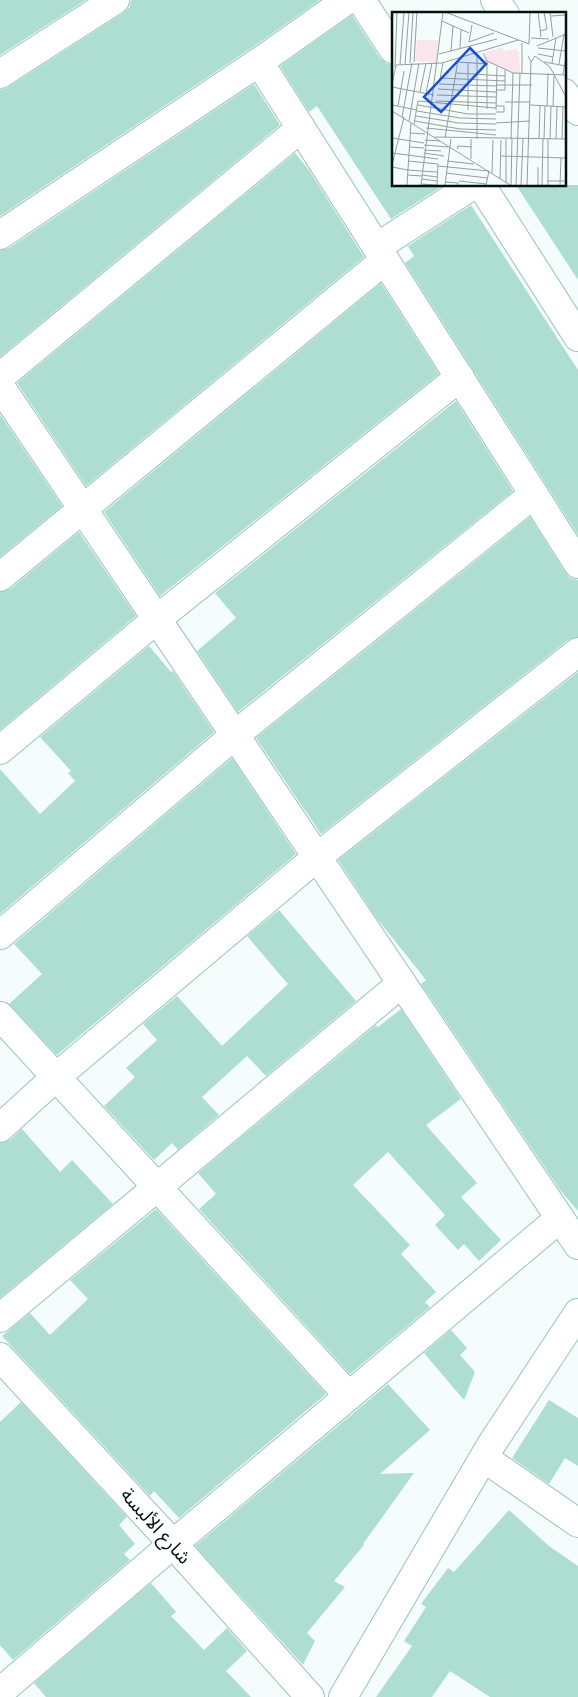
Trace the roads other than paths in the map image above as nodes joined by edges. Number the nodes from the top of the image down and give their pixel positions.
1 (115, 0) edge
2 (347, 0) edge
3 (361, 0) edge
4 (495, 0) edge
5 (504, 12) edge
6 (392, 47) edge
7 (259, 62) junction
8 (0, 74) edge
9 (566, 96) edge
10 (578, 111) edge
11 (578, 118) edge
12 (566, 126) edge
13 (301, 128) junction
14 (473, 186) edge
15 (482, 186) edge
16 (0, 235) edge
17 (381, 253) junction
18 (578, 337) edge
19 (0, 377) edge
20 (460, 378) junction
21 (0, 386) edge
22 (534, 494) junction
23 (82, 509) junction
24 (578, 564) edge
25 (0, 577) edge
26 (157, 619) junction
27 (578, 652) edge
28 (235, 735) junction
29 (0, 750) edge
30 (317, 857) junction
31 (0, 935) edge
32 (402, 983) junction
33 (0, 1016) edge
34 (56, 1077) junction
35 (0, 1128) edge
36 (157, 1187) junction
37 (560, 1218) junction
38 (578, 1245) edge
39 (578, 1313) edge
40 (0, 1318) edge
41 (0, 1357) edge
42 (349, 1396) junction
43 (484, 1458) junction
44 (578, 1523) edge
45 (173, 1544) junction
46 (0, 1692) edge
47 (310, 1697) edge
48 (343, 1697) edge

1 - 8 street
2 - 7 street
3 - 6 street
4 - 5 street
7 - 13 street
7 - 16 street
9 - 10 street
11 - 12 street
13 - 17 street
13 - 19 street
14 - 17 street
15 - 18 street
17 - 20 street
17 - 23 street
20 - 22 street
20 - 26 street
21 - 23 street
22 - 24 street
22 - 28 street
23 - 25 street
23 - 26 street
26 - 28 street
26 - 29 street
27 - 30 street
28 - 30 street
28 - 31 street
30 - 32 street
30 - 34 street
32 - 36 street
32 - 37 street
33 - 34 street
34 - 35 street
34 - 36 street
36 - 40 street
36 - 42 street
37 - 38 street
37 - 42 street
39 - 43 street
41 - 45 street, شارع الألبسة
42 - 45 street
43 - 44 street
43 - 48 street
45 - 46 street
45 - 47 street, شارع الألبسة

